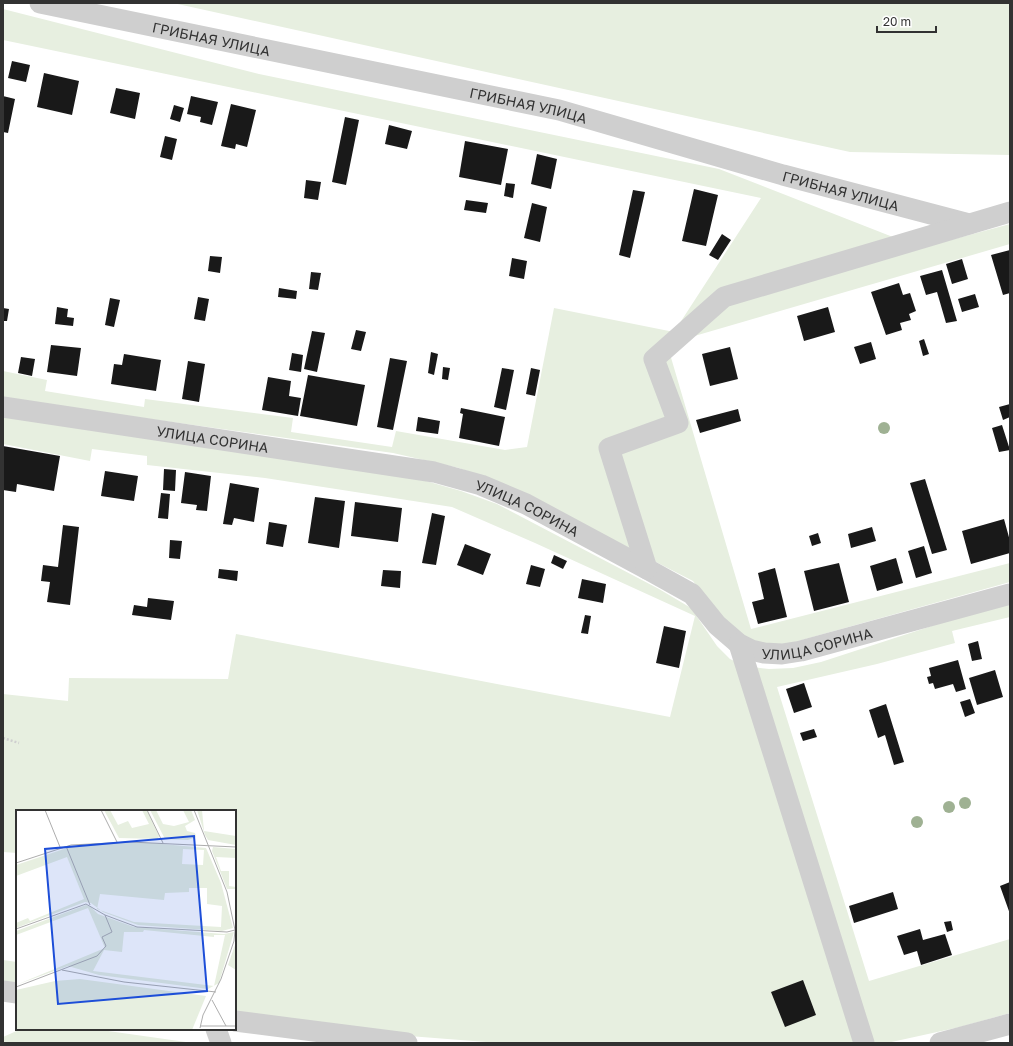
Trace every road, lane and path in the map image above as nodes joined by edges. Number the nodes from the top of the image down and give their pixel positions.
1 (40, 3) edge
2 (1010, 212) edge
3 (968, 224) junction
4 (3, 406) edge
5 (647, 569) junction
6 (1010, 594) edge
7 (739, 644) junction
8 (3, 738) edge
9 (19, 743) dead end
10 (3, 991) edge
11 (16, 993) edge
12 (236, 1021) edge
13 (1010, 1024) edge
14 (216, 1030) edge
15 (221, 1043) edge
16 (407, 1043) edge
17 (864, 1043) edge
18 (940, 1043) edge

1 - 3 street, ГРИБНАЯ УЛИЦА
2 - 3 street
3 - 5 street
4 - 5 street, УЛИЦА СОРИНА
5 - 7 street, УЛИЦА СОРИНА
6 - 7 street, УЛИЦА СОРИНА
7 - 17 street
8 - 9 path
10 - 11 street
12 - 16 street
13 - 18 street
14 - 15 street

